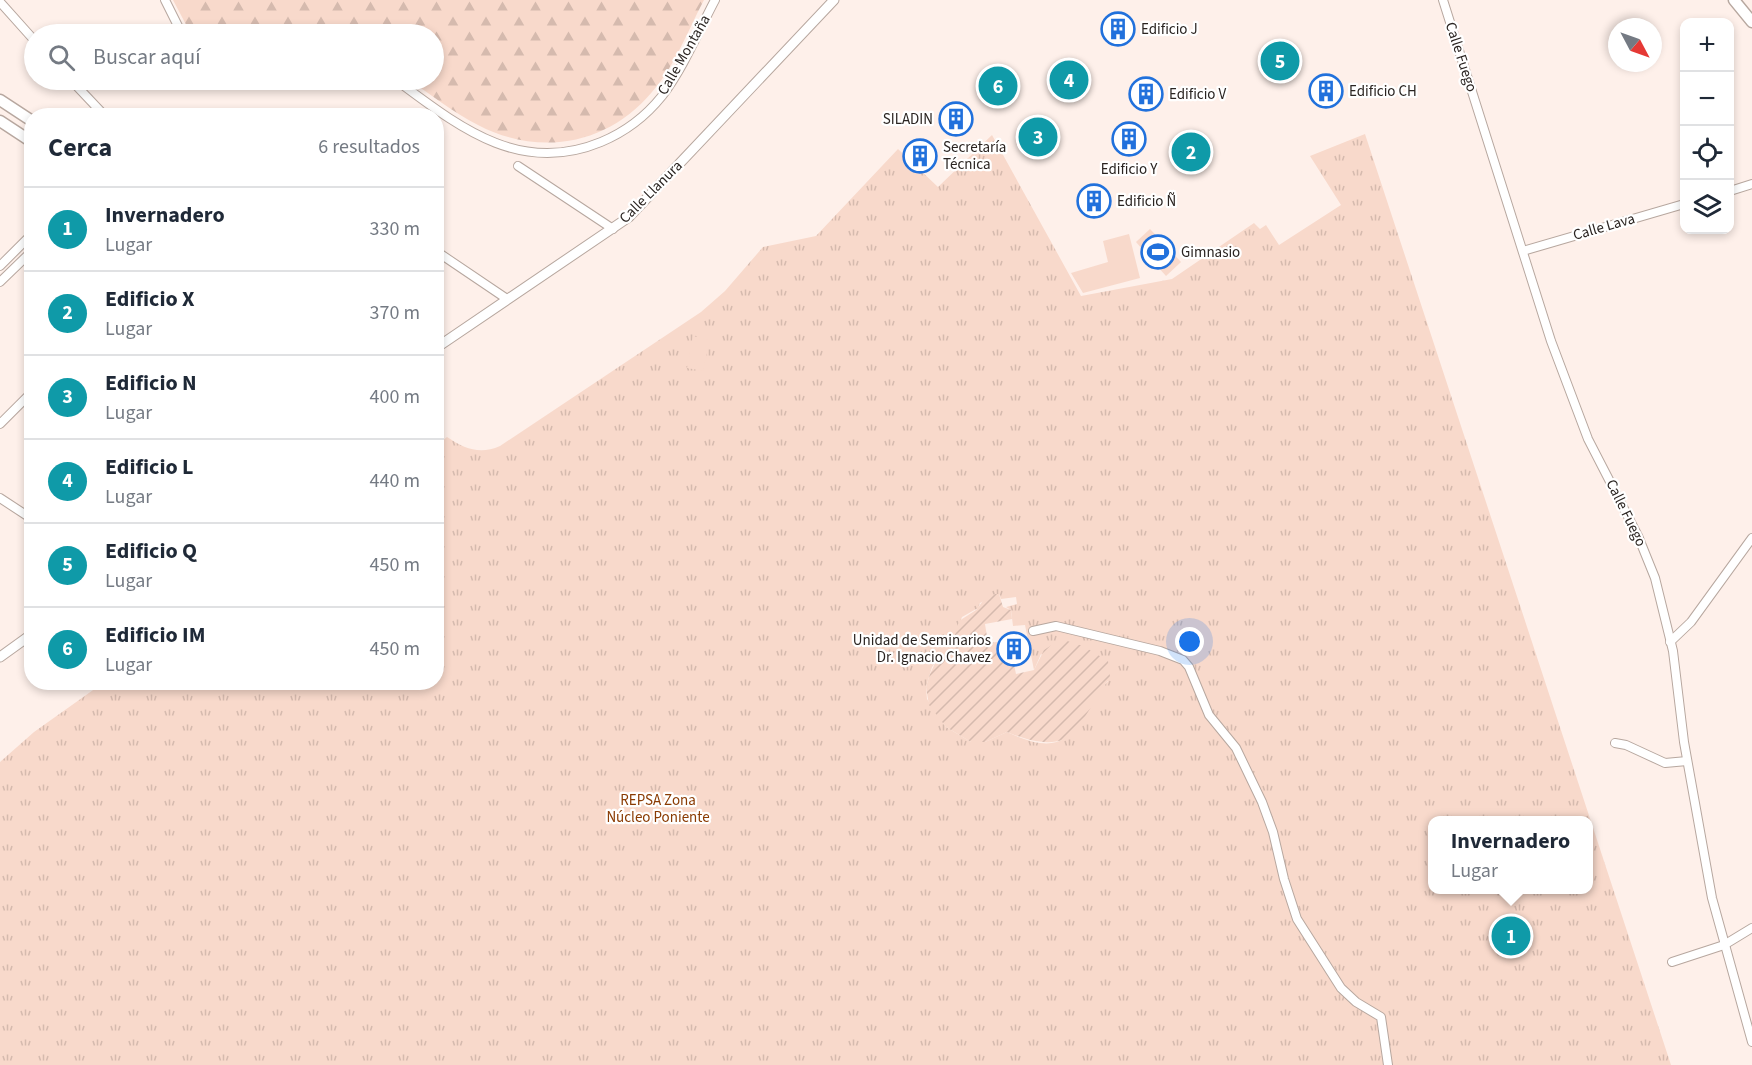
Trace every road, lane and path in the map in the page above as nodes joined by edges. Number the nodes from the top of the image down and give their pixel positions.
1 (165, 0) edge
2 (715, 0) edge
3 (834, 0) edge
4 (1443, 0) edge
5 (1734, 0) edge
6 (0, 2) edge
7 (1752, 22) edge
8 (177, 24) edge
9 (24, 29) edge
10 (80, 90) edge
11 (410, 90) edge
12 (0, 100) edge
13 (97, 108) edge
14 (435, 108) edge
15 (444, 114) edge
16 (24, 116) edge
17 (2, 126) edge
18 (24, 138) edge
19 (518, 166) dead end
20 (1752, 184) edge
21 (1734, 190) edge
22 (1680, 205) edge
23 (613, 229) junction
24 (24, 242) edge
25 (1523, 251) junction
26 (444, 257) edge
27 (24, 259) edge
28 (0, 266) edge
29 (0, 282) edge
30 (507, 300) junction
31 (444, 343) edge
32 (24, 400) edge
33 (0, 424) edge
34 (0, 498) edge
35 (24, 514) edge
36 (1752, 538) edge
37 (1033, 631) dead end
38 (24, 640) edge
39 (1670, 642) junction
40 (0, 657) edge
41 (1615, 743) dead end
42 (1687, 761) junction
43 (1752, 928) edge
44 (1724, 945) junction
45 (1672, 962) dead end
46 (1752, 1042) edge
47 (1388, 1065) edge

1 - 8 street
2 - 15 street, Calle Montaña
3 - 23 street, Calle Llanura
4 - 25 street, Calle Fuego
5 - 7 main road
6 - 9 street
10 - 13 street
11 - 14 street, Calle Montaña
12 - 16 main road
17 - 18 main road
19 - 23 street
20 - 21 street
22 - 25 street, Calle Lava
23 - 30 street, Calle Llanura
24 - 28 street
25 - 39 street, Calle Fuego
26 - 30 street
27 - 29 street
30 - 31 street, Calle Llanura
32 - 33 street
34 - 35 street
36 - 39 street
37 - 47 street
38 - 40 street
39 - 42 street, Calle Fuego
41 - 42 street
42 - 44 street, Calle Fuego
43 - 44 street
44 - 45 street
44 - 46 street, Calle Fuego

